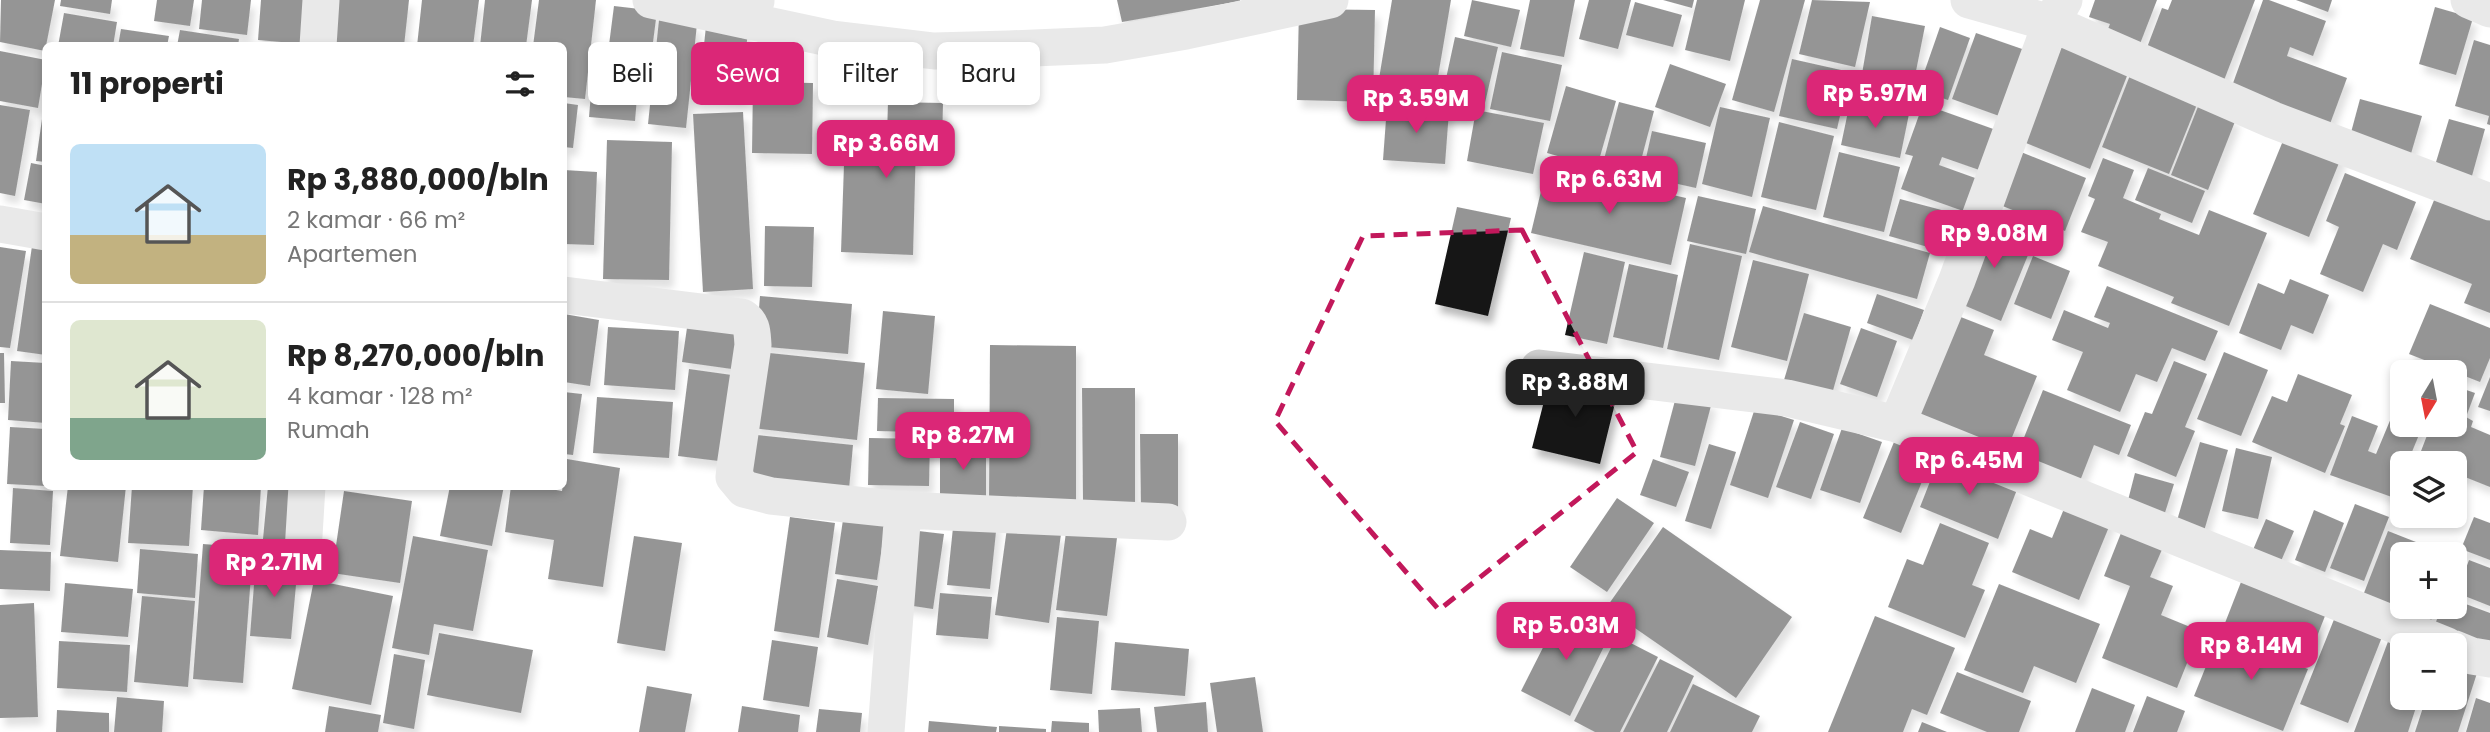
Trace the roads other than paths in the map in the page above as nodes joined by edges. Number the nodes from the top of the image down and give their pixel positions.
1 (321, 0) edge
2 (651, 0) edge
3 (1330, 0) edge
4 (1969, 0) edge
5 (2469, 0) edge
6 (2490, 9) edge
7 (750, 10) edge
8 (2057, 11) edge
9 (318, 42) edge
10 (2490, 202) edge
11 (0, 223) edge
12 (42, 231) edge
13 (567, 295) edge
14 (1539, 368) dead end
15 (1897, 424) junction
16 (307, 490) edge
17 (903, 510) junction
18 (1168, 522) dead end
19 (303, 552) dead end
20 (2415, 633) edge
21 (2467, 654) edge
22 (2490, 659) edge
23 (886, 732) edge

1 - 9 street
2 - 7 street
3 - 7 street
4 - 8 street
5 - 6 street
8 - 10 street
8 - 15 street
11 - 12 street
13 - 17 street
14 - 15 street
15 - 20 street
16 - 19 street
17 - 18 street
17 - 23 street
21 - 22 street

